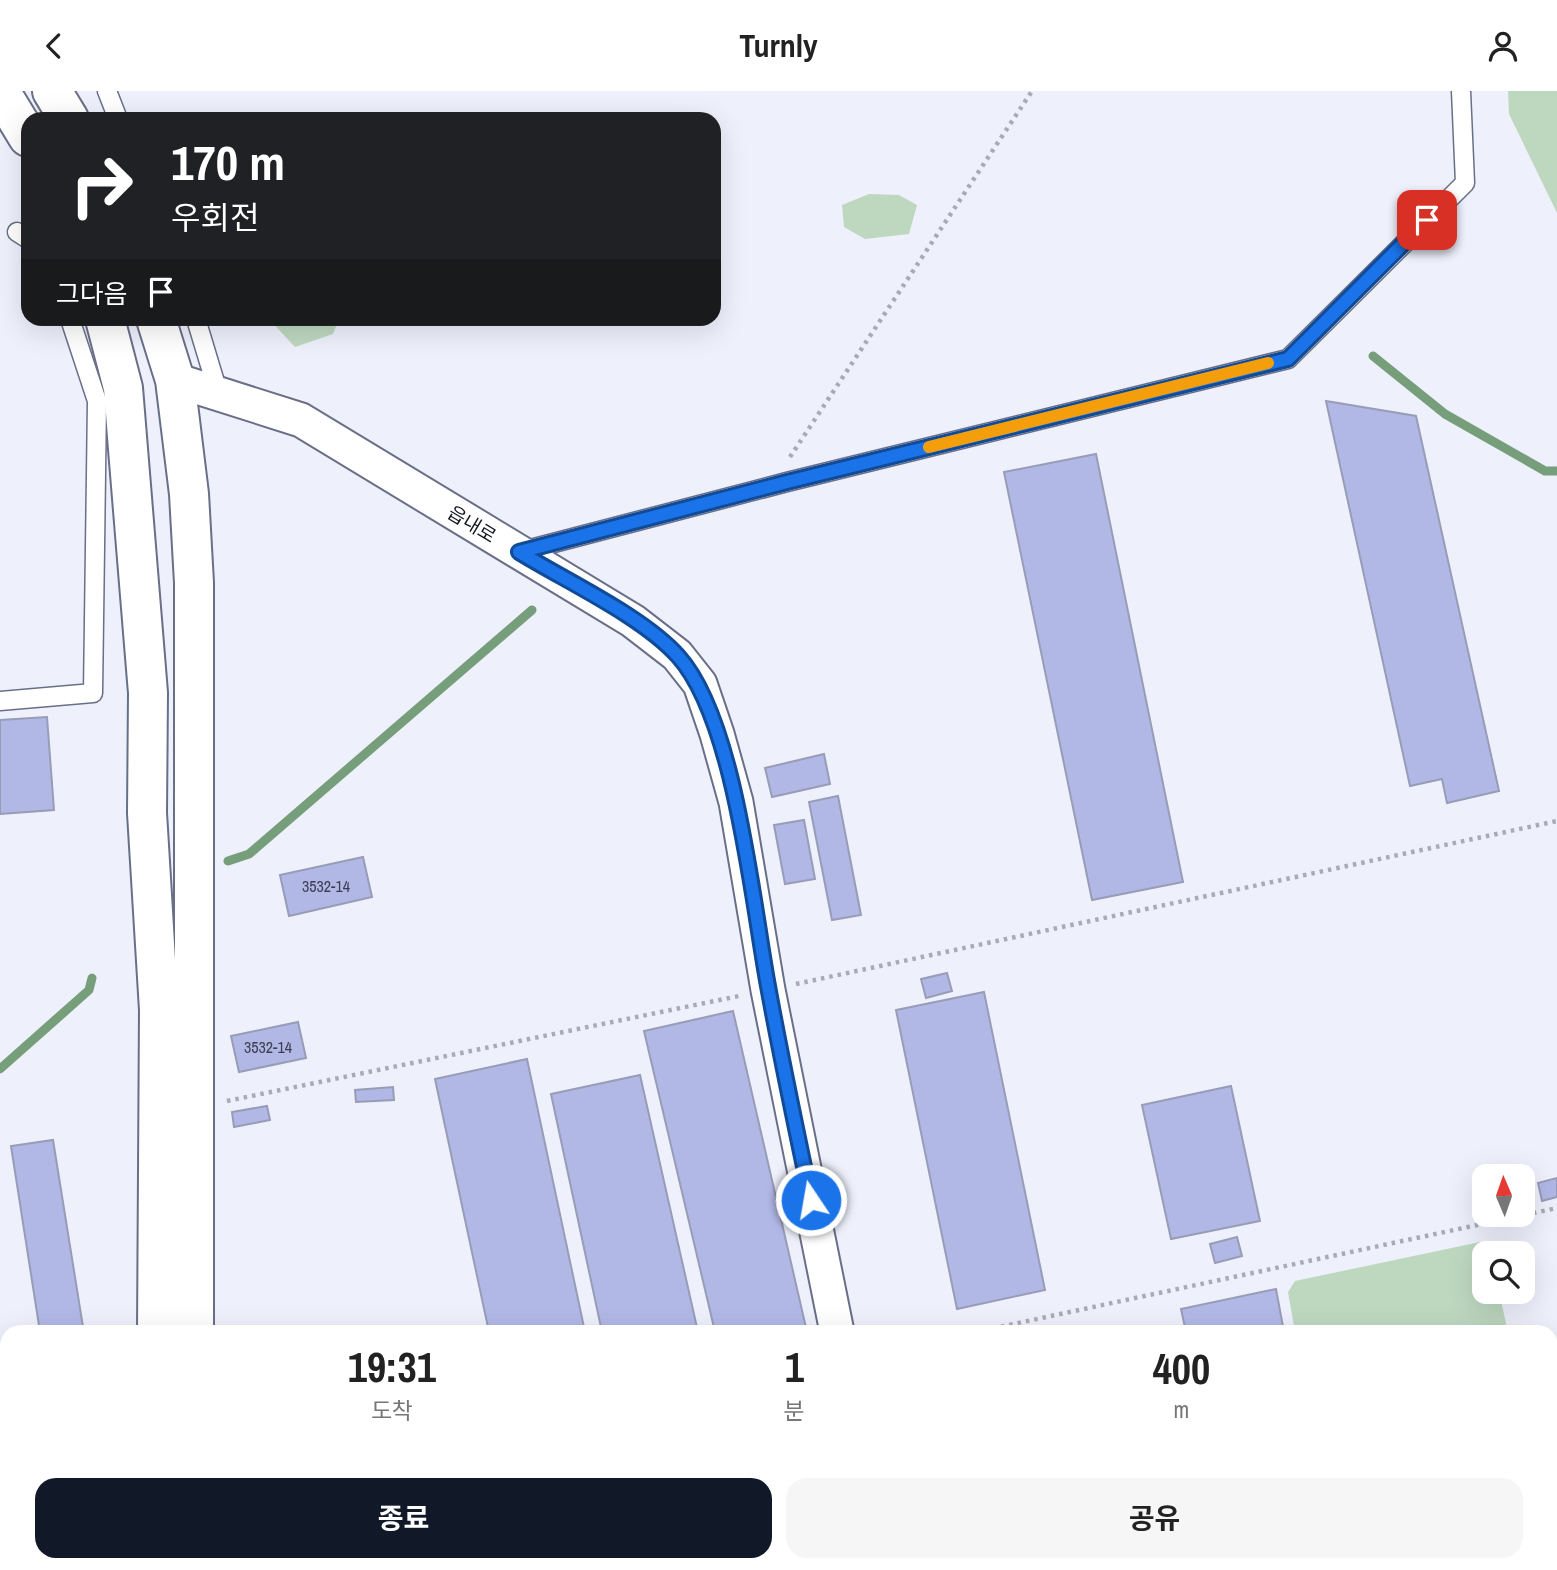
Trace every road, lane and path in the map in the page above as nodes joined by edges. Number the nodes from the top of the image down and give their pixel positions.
1 (0, 91) edge
2 (52, 91) edge
3 (107, 91) edge
4 (1032, 91) edge
5 (1461, 91) edge
6 (65, 112) edge
7 (115, 112) edge
8 (21, 126) edge
9 (72, 326) edge
10 (107, 326) edge
11 (158, 326) edge
12 (199, 326) edge
13 (175, 380) junction
14 (123, 387) junction
15 (218, 393) junction
16 (787, 482) junction
17 (519, 552) junction
18 (0, 701) edge
19 (1557, 821) edge
20 (768, 990) junction
21 (195, 1107) junction
22 (1557, 1208) edge
23 (156, 1325) edge
24 (194, 1325) edge
25 (836, 1325) edge
26 (1009, 1325) edge

1 - 8 street
2 - 6 street
3 - 7 lane
4 - 16 path
5 - 16 lane
9 - 18 lane
10 - 14 street
11 - 13 street
12 - 15 lane
13 - 14 street
13 - 15 street, 읍내로
13 - 21 street
14 - 23 street
15 - 17 street, 읍내로
16 - 17 lane
17 - 20 street, 읍내로
19 - 20 path
20 - 21 path
20 - 25 street, 읍내로
21 - 24 street
22 - 26 path

